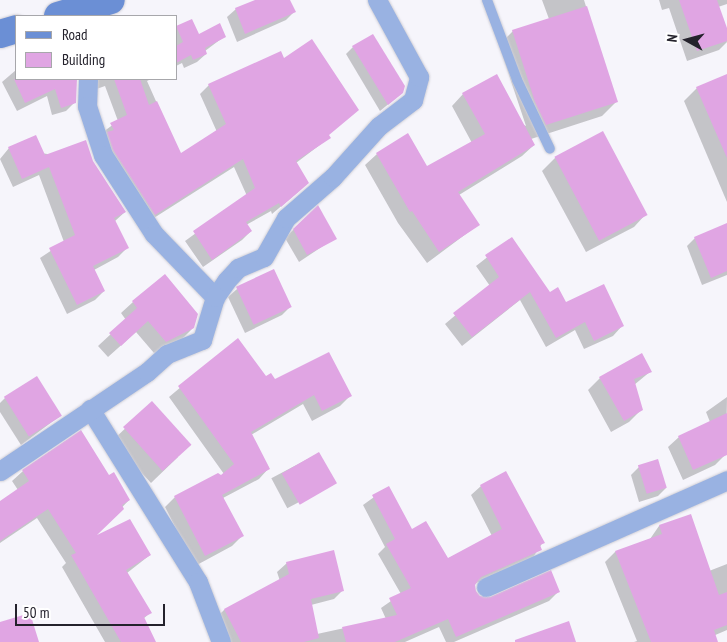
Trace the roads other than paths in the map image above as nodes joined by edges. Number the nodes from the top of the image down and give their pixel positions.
1 (377, 0) edge
2 (488, 0) edge
3 (95, 8) edge
4 (63, 15) edge
5 (15, 29) edge
6 (0, 34) edge
7 (88, 80) edge
8 (550, 149) dead end
9 (215, 297) junction
10 (90, 409) junction
11 (0, 471) edge
12 (727, 480) edge
13 (486, 587) dead end
14 (221, 642) edge

1 - 9 street
2 - 8 lane
3 - 4 main road
5 - 6 main road
7 - 9 street
9 - 10 street
10 - 11 street
10 - 14 street
12 - 13 street

